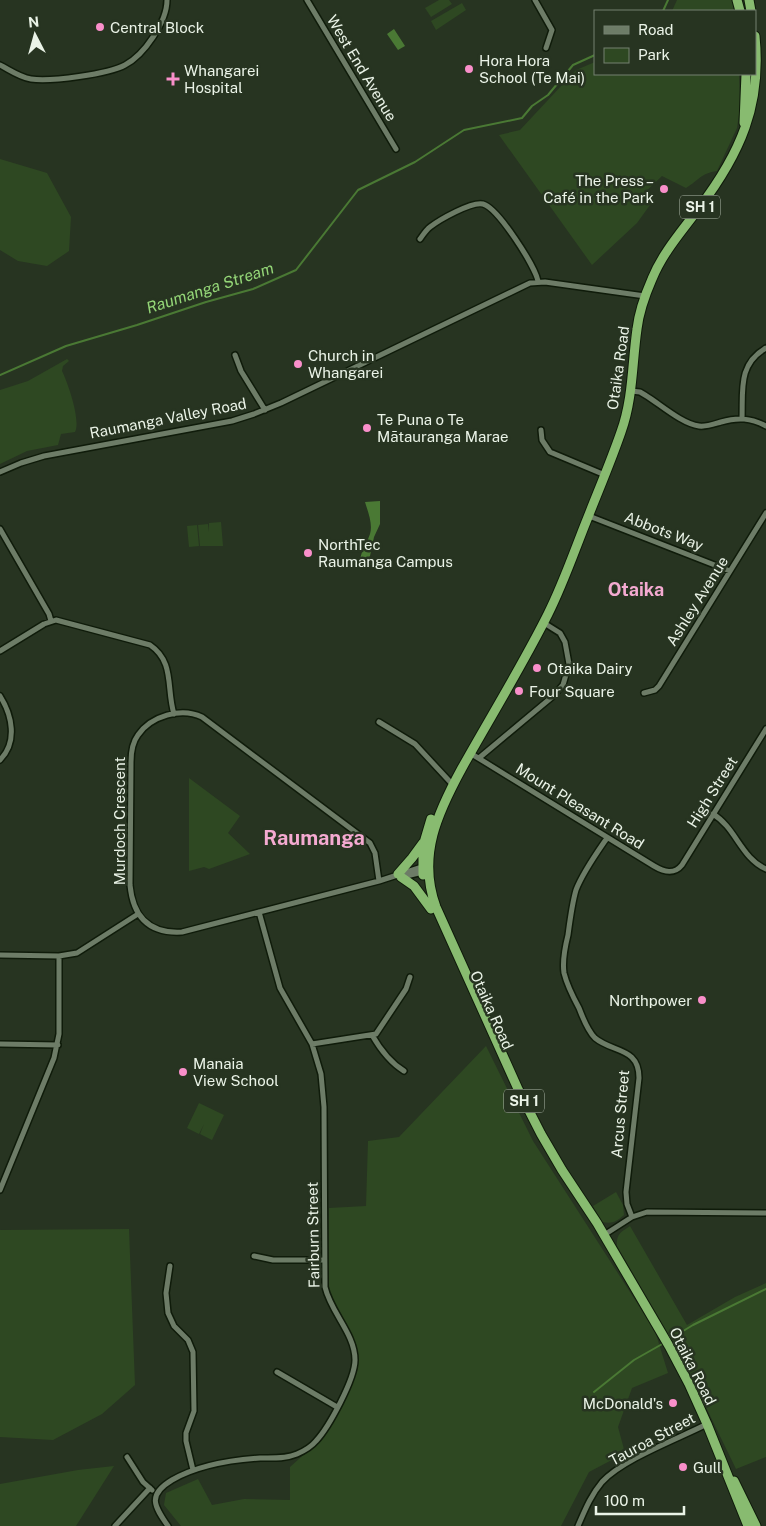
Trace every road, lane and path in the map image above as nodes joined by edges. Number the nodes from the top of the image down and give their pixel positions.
1 (167, 0) edge
2 (307, 0) edge
3 (535, 0) edge
4 (546, 48) dead end
5 (0, 65) edge
6 (746, 75) edge
7 (755, 75) edge
8 (744, 131) junction
9 (396, 149) dead end
10 (420, 239) dead end
11 (538, 281) junction
12 (645, 296) junction
13 (766, 348) edge
14 (236, 355) dead end
15 (631, 391) junction
16 (265, 410) junction
17 (742, 418) junction
18 (766, 426) edge
19 (541, 430) dead end
20 (0, 472) edge
21 (605, 475) junction
22 (766, 513) edge
23 (588, 516) junction
24 (0, 528) edge
25 (730, 571) junction
26 (51, 621) junction
27 (544, 623) junction
28 (0, 651) edge
29 (644, 693) dead end
30 (0, 696) edge
31 (174, 714) junction
32 (379, 722) dead end
33 (766, 729) edge
34 (474, 756) junction
35 (0, 760) edge
36 (453, 785) junction
37 (713, 814) junction
38 (607, 838) junction
39 (425, 840) junction
40 (679, 869) joint
41 (766, 869) edge
42 (424, 870) junction
43 (397, 876) junction
44 (379, 881) junction
45 (431, 909) junction
46 (259, 912) junction
47 (138, 914) junction
48 (0, 955) edge
49 (59, 956) junction
50 (410, 978) dead end
51 (372, 1035) junction
52 (0, 1044) edge
53 (312, 1044) junction
54 (58, 1045) junction
55 (404, 1072) dead end
56 (0, 1190) edge
57 (766, 1213) edge
58 (632, 1217) junction
59 (602, 1234) junction
60 (254, 1256) dead end
61 (324, 1260) junction
62 (170, 1266) dead end
63 (277, 1372) dead end
64 (337, 1407) junction
65 (707, 1424) junction
66 (127, 1457) dead end
67 (723, 1463) junction
68 (193, 1470) junction
69 (150, 1488) junction
70 (157, 1492) junction
71 (115, 1526) edge
72 (168, 1526) edge
73 (578, 1526) edge
74 (748, 1526) edge
75 (756, 1526) edge

1 - 5 street
2 - 9 street, West End Avenue
3 - 4 street
6 - 8 highway, Otaika Road / SH 1
7 - 8 highway, Otaika Road / SH 1
8 - 12 highway, Otaika Road / SH 1
10 - 11 street
11 - 12 street, Raumanga Valley Road
11 - 16 street, Raumanga Valley Road
12 - 15 highway, Otaika Road / SH 1
13 - 17 street
14 - 16 street
15 - 17 street
15 - 21 highway, Otaika Road / SH 1
16 - 20 street, Raumanga Valley Road
17 - 18 street
19 - 21 street
21 - 23 highway, Otaika Road / SH 1
22 - 25 street, Ashley Avenue
23 - 25 street, Abbots Way
23 - 27 highway, Otaika Road / SH 1
24 - 26 street
25 - 29 street, Ashley Avenue
26 - 28 street
26 - 31 street
27 - 34 highway, Otaika Road / SH 1
27 - 34 street, Otaika Road
30 - 35 street
31 - 44 street, Murdoch Crescent
31 - 47 street, Murdoch Crescent
32 - 36 street
33 - 37 street, High Street
34 - 36 highway, Otaika Road / SH 1
34 - 38 street, Mount Pleasant Road
36 - 39 highway, Otaika Road / SH 1
36 - 42 highway, Otaika Road / SH 1
37 - 40 street, High Street
37 - 41 street
38 - 40 street, Mount Pleasant Road
38 - 58 street, Arcus Street
39 - 42 highway, Otaika Road / SH 1
39 - 43 highway
42 - 43 street
42 - 45 highway, Otaika Road / SH 1
42 - 59 highway, Otaika Road / SH 1
43 - 44 street
43 - 45 highway
44 - 46 street
45 - 59 highway, Otaika Road / SH 1
46 - 47 street
46 - 53 street, Fairburn Street
47 - 49 street
48 - 49 street
49 - 54 street
50 - 51 street
51 - 53 street
51 - 55 street
52 - 54 street
53 - 61 street, Fairburn Street
54 - 56 street
57 - 58 street
58 - 59 street
59 - 65 highway, Otaika Road / SH 1
60 - 61 street
61 - 64 street, Fairburn Street
62 - 68 street
63 - 64 street
64 - 68 street, Fairburn Street
65 - 67 highway, Otaika Road / SH 1
65 - 73 street, Tauroa Street
66 - 69 street
67 - 74 highway, Otaika Road / SH 1
67 - 75 highway, Otaika Road / SH 1
68 - 70 street, Fairburn Street
69 - 70 street
69 - 71 street
70 - 72 street

